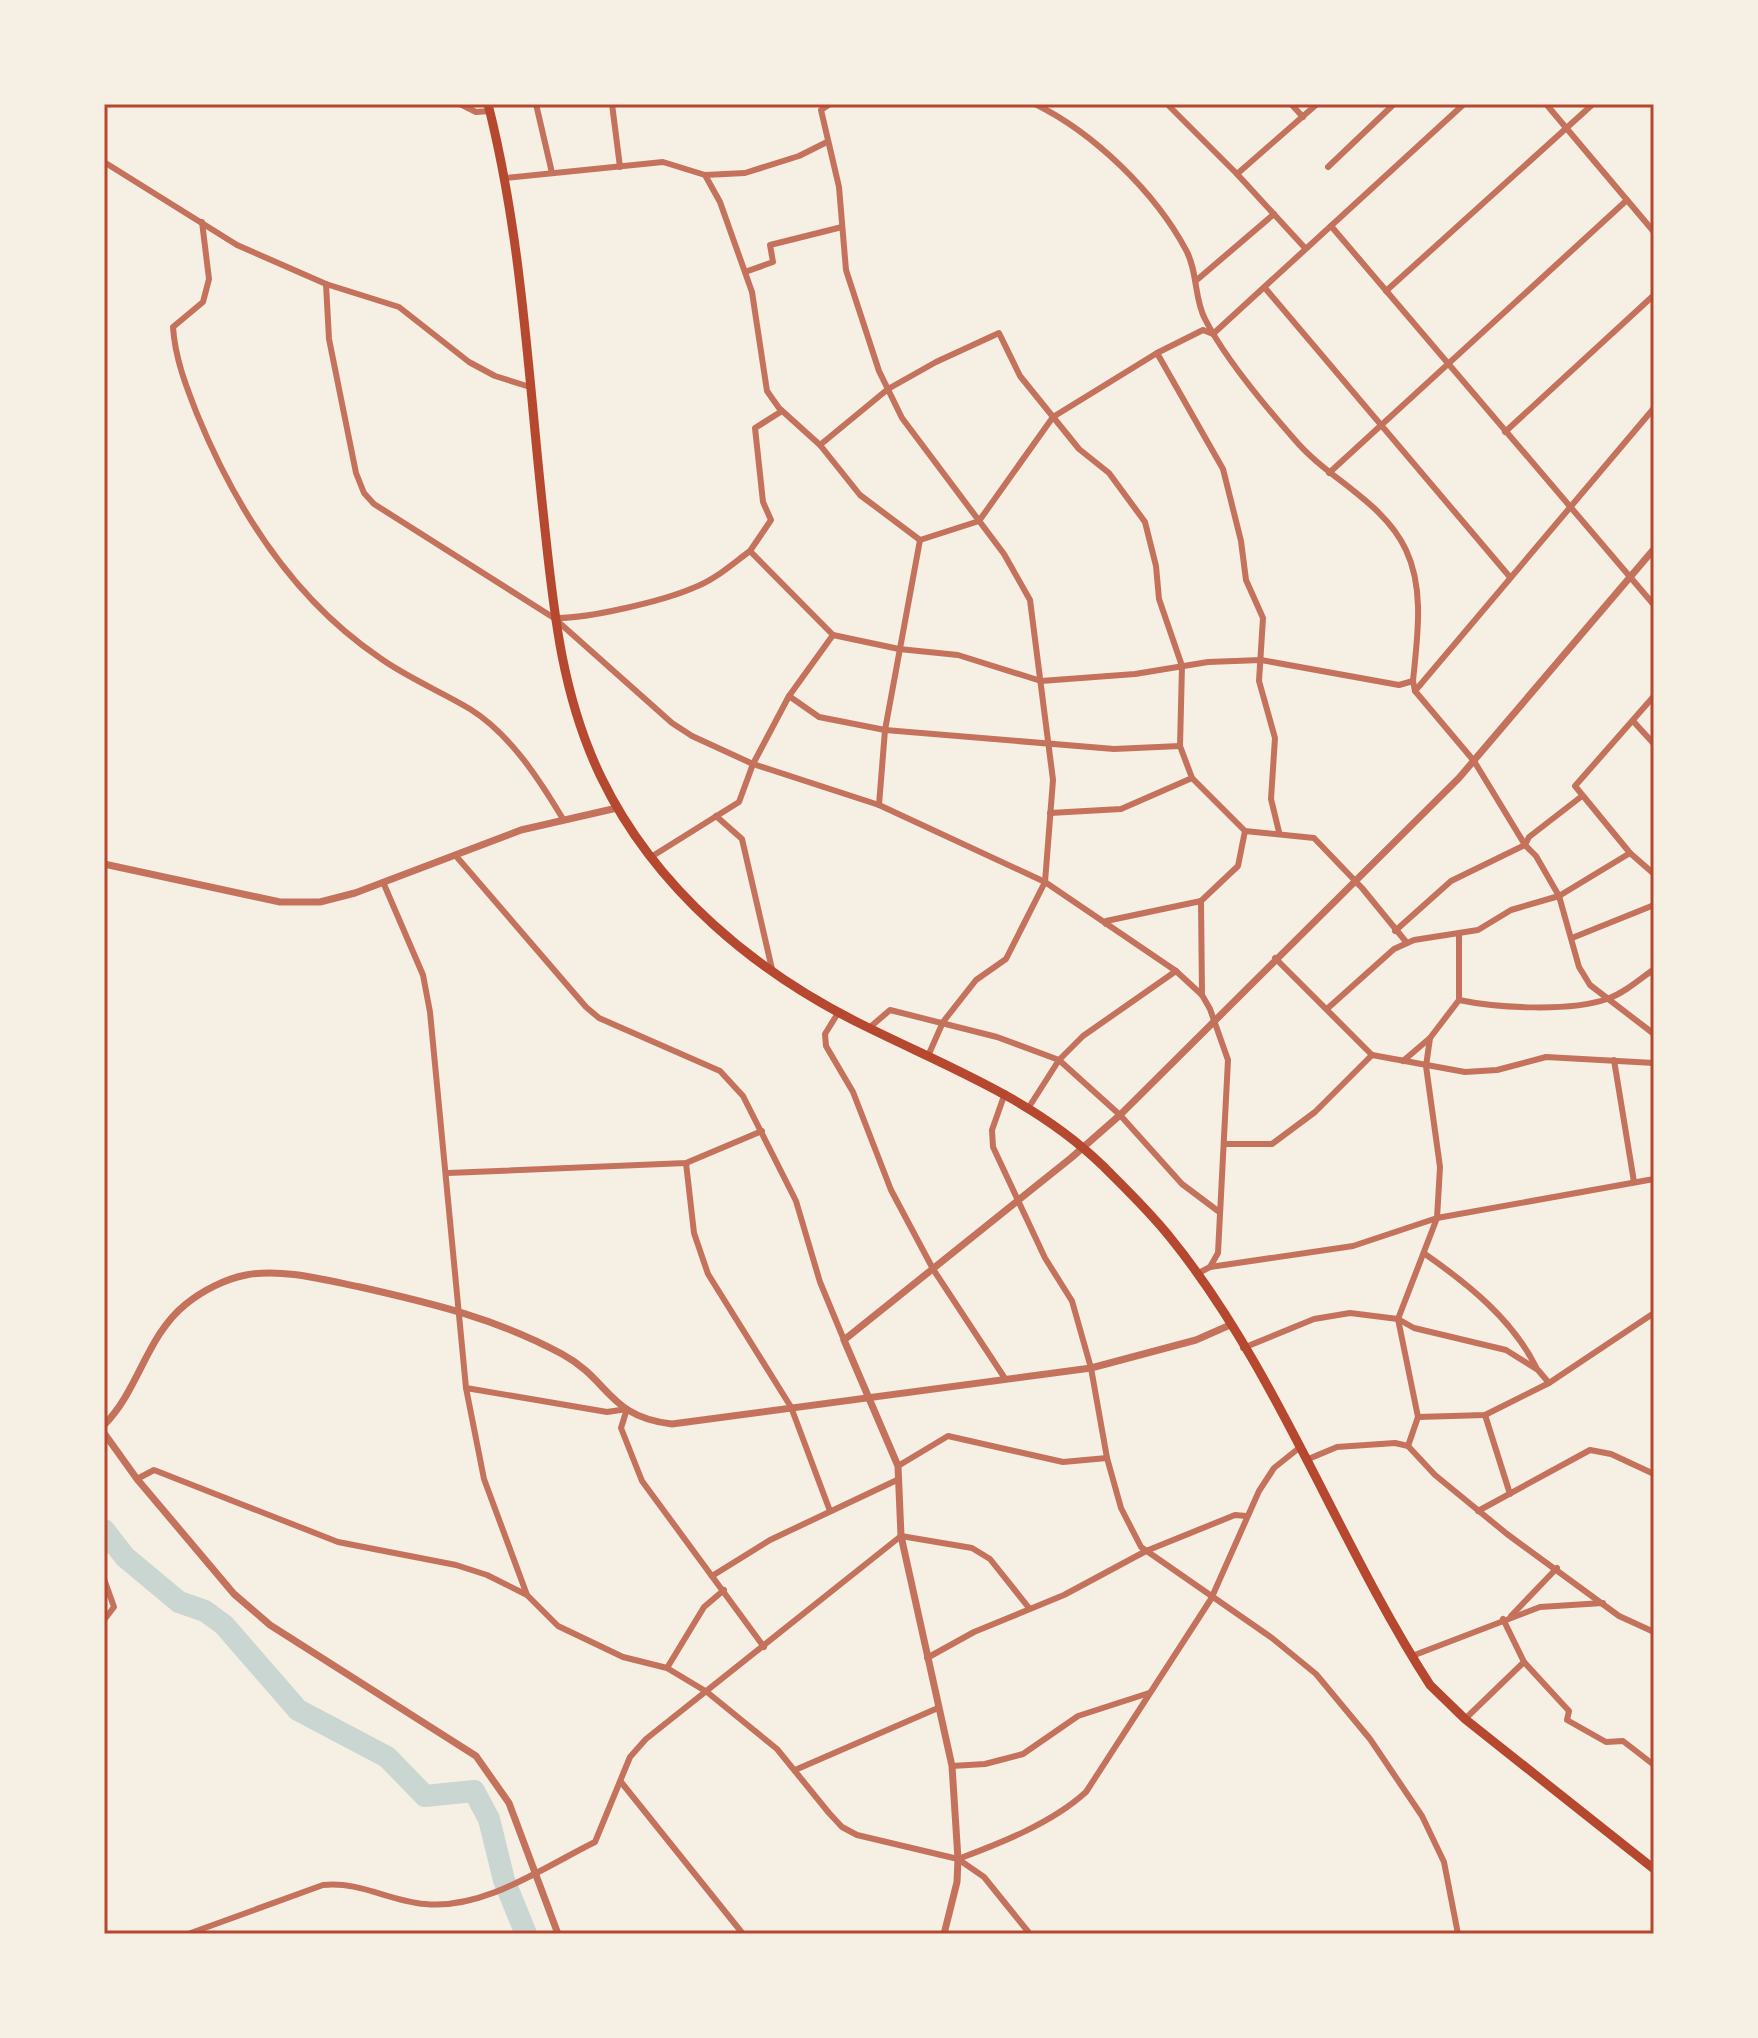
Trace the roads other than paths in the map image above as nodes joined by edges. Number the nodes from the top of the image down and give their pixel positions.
1 (460, 104) edge
2 (536, 104) edge
3 (612, 104) edge
4 (830, 104) edge
5 (1035, 104) edge
6 (1167, 104) edge
7 (1291, 104) edge
8 (1317, 104) edge
9 (1394, 104) edge
10 (1464, 104) edge
11 (1546, 104) edge
12 (1593, 104) edge
13 (489, 107) edge
14 (1303, 117) junction
15 (1567, 129) junction
16 (827, 142) junction
17 (104, 162) edge
18 (620, 167) junction
19 (1328, 167) dead end
20 (552, 173) junction
21 (1237, 174) junction
22 (705, 175) junction
23 (506, 178) junction
24 (1627, 200) junction
25 (1274, 214) junction
26 (202, 222) junction
27 (1331, 226) junction
28 (842, 227) junction
29 (1654, 232) edge
30 (1305, 248) junction
31 (745, 272) junction
32 (1198, 279) junction
33 (326, 284) junction
34 (1265, 288) junction
35 (1386, 291) junction
36 (1654, 295) edge
37 (1213, 334) junction
38 (1157, 353) junction
39 (1447, 363) junction
40 (530, 387) junction
41 (888, 389) junction
42 (1654, 408) edge
43 (782, 411) junction
44 (1053, 417) junction
45 (1381, 422) junction
46 (1505, 432) junction
47 (820, 445) junction
48 (1329, 473) junction
49 (1569, 507) junction
50 (979, 521) junction
51 (920, 540) junction
52 (1654, 549) edge
53 (750, 551) junction
54 (1509, 576) junction
55 (1629, 579) junction
56 (1654, 605) edge
57 (554, 618) junction
58 (833, 635) junction
59 (899, 649) junction
60 (1261, 660) junction
61 (1182, 666) junction
62 (1041, 681) junction
63 (1413, 681) junction
64 (1415, 691) junction
65 (789, 696) junction
66 (1654, 696) edge
67 (1633, 721) junction
68 (885, 730) junction
69 (1048, 743) junction
70 (1654, 744) edge
71 (1180, 746) junction
72 (1474, 761) junction
73 (753, 764) junction
74 (1192, 778) junction
75 (1582, 796) junction
76 (879, 805) junction
77 (617, 808) junction
78 (1050, 813) junction
79 (716, 816) junction
80 (563, 819) junction
81 (1245, 831) junction
82 (1279, 832) junction
83 (1525, 845) junction
84 (1630, 853) junction
85 (456, 856) junction
86 (651, 857) junction
87 (104, 864) edge
88 (1654, 874) edge
89 (1356, 881) junction
90 (383, 882) junction
91 (1045, 882) junction
92 (1559, 896) junction
93 (1201, 901) junction
94 (1654, 905) edge
95 (1106, 924) junction
96 (1395, 931) junction
97 (1459, 934) junction
98 (1572, 938) junction
99 (1407, 943) junction
100 (1275, 958) junction
101 (1654, 969) edge
102 (1176, 971) junction
103 (772, 972) junction
104 (1202, 995) junction
105 (1606, 999) junction
106 (1459, 1000) junction
107 (1328, 1008) junction
108 (838, 1013) junction
109 (1215, 1018) junction
110 (943, 1022) junction
111 (869, 1028) junction
112 (1654, 1034) edge
113 (1430, 1038) junction
114 (1372, 1055) junction
115 (928, 1056) junction
116 (1059, 1060) junction
117 (1614, 1060) junction
118 (1403, 1061) junction
119 (1654, 1063) edge
120 (1426, 1066) junction
121 (1005, 1092) junction
122 (1029, 1107) junction
123 (1120, 1115) junction
124 (762, 1131) junction
125 (1225, 1144) junction
126 (1084, 1148) junction
127 (686, 1163) junction
128 (448, 1173) junction
129 (1654, 1179) edge
130 (1634, 1182) junction
131 (1017, 1200) junction
132 (1218, 1211) junction
133 (1437, 1218) junction
134 (1425, 1254) junction
135 (1210, 1267) junction
136 (933, 1269) junction
137 (1197, 1274) junction
138 (459, 1309) junction
139 (1654, 1313) edge
140 (1398, 1319) junction
141 (1230, 1325) junction
142 (844, 1340) junction
143 (1243, 1348) junction
144 (1091, 1368) junction
145 (1538, 1370) junction
146 (1004, 1377) junction
147 (1549, 1383) junction
148 (466, 1388) junction
149 (869, 1396) junction
150 (791, 1407) junction
151 (627, 1409) junction
152 (1485, 1415) junction
153 (1418, 1417) junction
154 (104, 1425) edge
155 (104, 1433) edge
156 (1408, 1446) junction
157 (1299, 1448) junction
158 (1107, 1458) junction
159 (1306, 1460) junction
160 (898, 1466) junction
161 (1654, 1474) edge
162 (137, 1479) junction
163 (897, 1480) junction
164 (1510, 1494) junction
165 (830, 1511) junction
166 (1478, 1511) junction
167 (1246, 1516) junction
168 (901, 1536) junction
169 (1146, 1551) junction
170 (1557, 1568) junction
171 (712, 1576) junction
172 (104, 1579) edge
173 (724, 1590) junction
174 (527, 1595) junction
175 (1211, 1599) junction
176 (1603, 1603) junction
177 (1029, 1608) junction
178 (1511, 1616) junction
179 (1503, 1619) junction
180 (104, 1620) edge
181 (1654, 1632) edge
182 (764, 1647) junction
183 (1412, 1656) junction
184 (927, 1658) junction
185 (1524, 1662) junction
186 (667, 1668) junction
187 (707, 1692) junction
188 (1149, 1693) junction
189 (938, 1708) junction
190 (1465, 1719) junction
191 (1654, 1765) edge
192 (952, 1766) junction
193 (795, 1770) junction
194 (621, 1782) junction
195 (958, 1859) junction
196 (1654, 1869) edge
197 (534, 1871) junction
198 (188, 1934) edge
199 (558, 1934) edge
200 (743, 1934) edge
201 (944, 1934) edge
202 (1030, 1934) edge
203 (1458, 1934) edge

1 - 13 street
2 - 20 street
3 - 18 street
4 - 16 street
5 - 32 street
6 - 21 street
7 - 14 street
8 - 14 street
9 - 19 street
10 - 27 street
11 - 15 street
12 - 15 street
13 - 23 highway
14 - 21 street
15 - 24 street
15 - 35 street
16 - 22 street
16 - 28 street
17 - 26 street
18 - 20 street
18 - 22 street
20 - 23 street
21 - 25 street
22 - 31 street
23 - 40 highway
24 - 29 street
24 - 39 street
25 - 30 street
25 - 32 street
26 - 33 street
26 - 80 street
27 - 30 street
27 - 35 street
28 - 31 street
28 - 41 street
30 - 34 street
31 - 43 street
32 - 37 street
33 - 40 street
33 - 57 street
34 - 37 street
34 - 45 street
35 - 39 street
36 - 46 street
37 - 38 street
37 - 48 street
38 - 44 street
38 - 60 street
39 - 45 street
39 - 46 street
40 - 57 highway
41 - 44 street
41 - 47 street
41 - 50 street
42 - 49 street
43 - 47 street
43 - 53 street
44 - 50 street
44 - 61 street
45 - 48 street
45 - 54 street
46 - 49 street
47 - 51 street
48 - 63 street
49 - 54 street
49 - 55 street
50 - 51 street
50 - 62 street
51 - 59 street
52 - 55 street
53 - 57 street
53 - 58 street
54 - 64 street
55 - 56 street
55 - 72 street
57 - 73 street
57 - 77 highway
58 - 59 street
58 - 65 street
59 - 62 street
59 - 68 street
60 - 61 street
60 - 63 street
60 - 82 street
61 - 62 street
61 - 71 street
62 - 69 street
63 - 64 street
64 - 72 street
65 - 68 street
65 - 73 street
66 - 67 street
67 - 70 street
67 - 75 street
68 - 69 street
68 - 76 street
69 - 71 street
69 - 78 street
71 - 74 street
72 - 83 street
72 - 89 street
73 - 76 street
73 - 79 street
74 - 78 street
74 - 81 street
75 - 83 street
75 - 84 street
76 - 91 street
77 - 80 street
77 - 86 highway
78 - 91 street
79 - 86 street
79 - 103 street
80 - 85 street
81 - 82 street
81 - 93 street
82 - 89 street
83 - 92 street
83 - 96 street
84 - 88 street
84 - 92 street
85 - 90 street
85 - 124 street
86 - 103 highway
87 - 90 street
89 - 96 street
89 - 100 street
90 - 128 street
91 - 95 street
91 - 110 street
92 - 97 street
92 - 98 street
93 - 95 street
93 - 104 street
94 - 98 street
95 - 102 street
96 - 99 street
97 - 99 street
97 - 106 street
98 - 105 street
99 - 107 street
100 - 107 street
100 - 109 street
101 - 105 street
102 - 104 street
102 - 116 street
103 - 108 highway
104 - 109 street
105 - 106 street
105 - 112 street
106 - 113 street
107 - 114 street
108 - 111 highway
108 - 136 street
109 - 123 street
109 - 125 street
110 - 111 street
110 - 115 street
110 - 116 street
111 - 115 highway
113 - 118 street
113 - 120 street
114 - 118 street
114 - 125 street
115 - 121 highway
116 - 122 street
116 - 123 street
117 - 119 street
117 - 120 street
117 - 130 street
118 - 120 street
120 - 133 street
121 - 122 highway
121 - 131 street
122 - 126 highway
123 - 126 street
123 - 132 street
124 - 127 street
124 - 142 street
125 - 132 street
126 - 131 street
126 - 137 highway
127 - 128 street
127 - 150 street
128 - 138 street
129 - 130 street
130 - 133 street
131 - 136 street
131 - 144 street
132 - 135 street
133 - 134 street
133 - 135 street
134 - 140 street
134 - 145 street
135 - 137 street
136 - 142 street
136 - 146 street
137 - 141 highway
138 - 148 street
138 - 151 street
138 - 154 street
139 - 147 street
140 - 143 street
140 - 145 street
140 - 153 street
141 - 143 highway
141 - 144 street
142 - 149 street
143 - 157 highway
144 - 146 street
144 - 158 street
145 - 147 street
146 - 149 street
147 - 152 street
148 - 151 street
148 - 174 street
149 - 150 street
149 - 160 street
150 - 151 street
150 - 165 street
151 - 171 street
152 - 153 street
152 - 164 street
153 - 156 street
155 - 162 street
156 - 159 street
156 - 166 street
157 - 159 highway
157 - 167 street
158 - 160 street
158 - 169 street
159 - 183 highway
160 - 163 street
161 - 164 street
162 - 174 street
162 - 197 street
163 - 165 street
163 - 168 street
164 - 166 street
165 - 171 street
166 - 170 street
167 - 169 street
167 - 175 street
168 - 177 street
168 - 182 street
168 - 184 street
169 - 175 street
169 - 177 street
170 - 176 street
170 - 178 street
171 - 173 street
172 - 180 street
173 - 182 street
173 - 186 street
174 - 186 street
175 - 188 street
175 - 203 street
176 - 178 street
176 - 181 street
177 - 184 street
178 - 179 street
179 - 183 street
179 - 185 street
182 - 187 street
183 - 190 highway
184 - 189 street
185 - 190 street
185 - 191 street
186 - 187 street
187 - 193 street
187 - 194 street
188 - 192 street
188 - 195 street
189 - 192 street
189 - 193 street
190 - 196 highway
192 - 195 street
193 - 195 street
194 - 197 street
194 - 200 street
195 - 201 street
195 - 202 street
197 - 198 street
197 - 199 street

